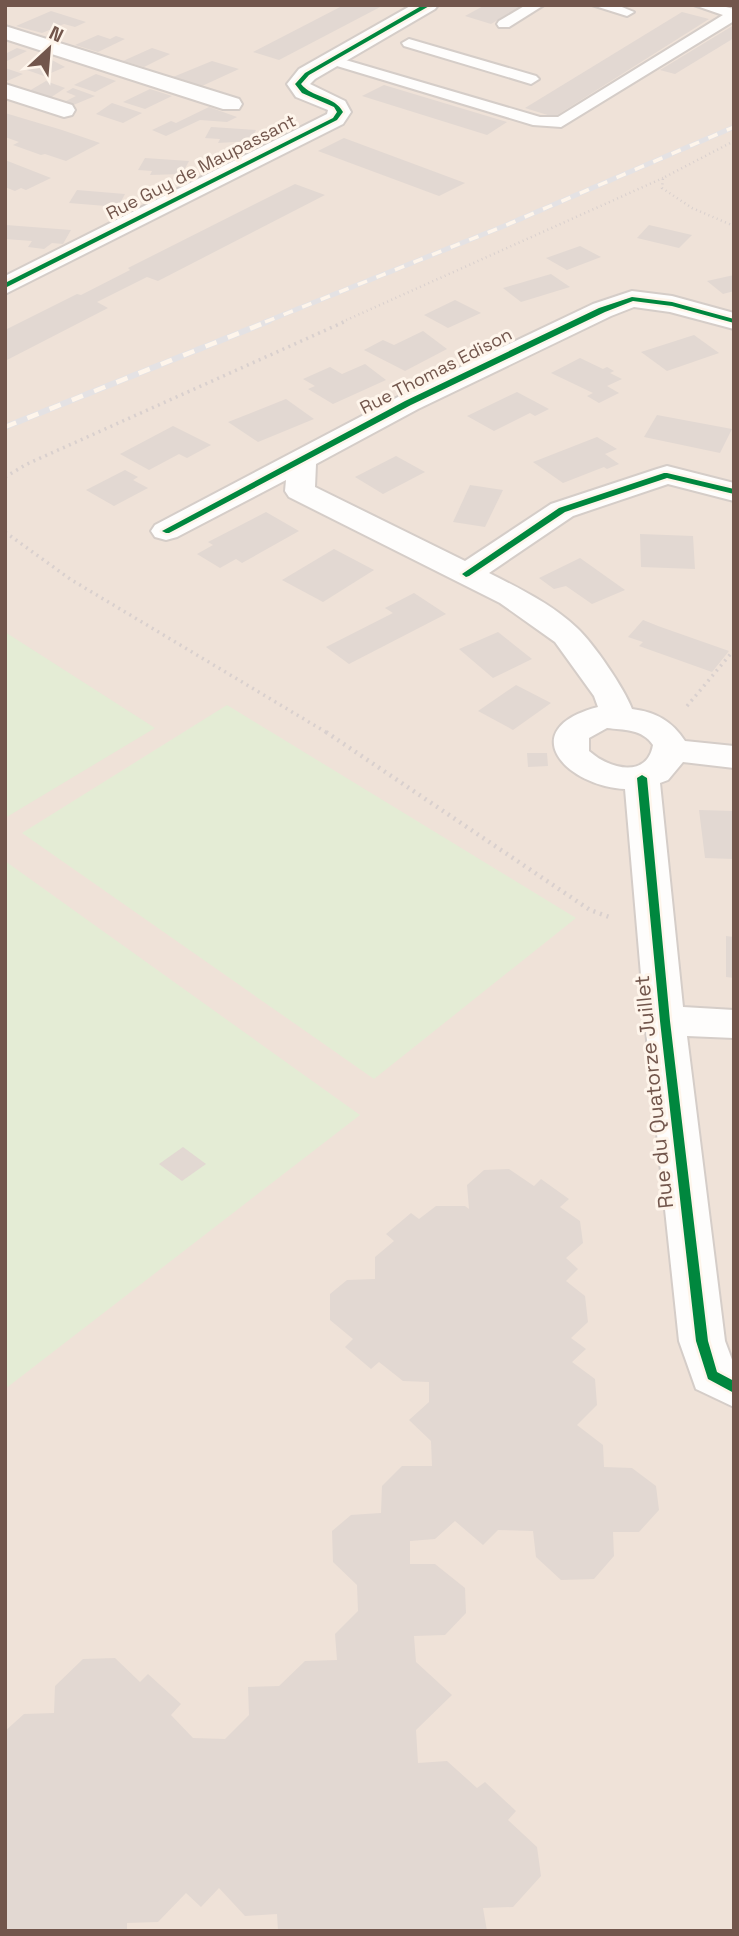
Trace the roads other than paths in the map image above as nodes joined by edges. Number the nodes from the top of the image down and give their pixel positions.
1 (428, 5) edge
2 (537, 5) edge
3 (599, 5) edge
4 (701, 5) edge
5 (627, 12) dead end
6 (734, 14) edge
7 (504, 24) dead end
8 (5, 32) edge
9 (409, 43) dead end
10 (332, 60) junction
11 (475, 62) junction
12 (531, 79) dead end
13 (429, 89) junction
14 (5, 91) edge
15 (231, 104) dead end
16 (64, 110) dead end
17 (5, 286) edge
18 (734, 321) edge
19 (301, 460) junction
20 (734, 492) edge
21 (166, 531) dead end
22 (466, 574) junction
23 (618, 717) junction
24 (665, 739) junction
25 (734, 757) edge
26 (642, 778) junction
27 (665, 1021) junction
28 (734, 1024) edge
29 (734, 1388) edge

1 - 10 street, Rue Guy de Maupassant
2 - 7 lane
3 - 5 lane
4 - 6 lane
6 - 13 lane
8 - 15 street
9 - 11 lane
10 - 13 lane
10 - 17 street, Rue Guy de Maupassant
11 - 12 lane
11 - 13 lane
14 - 16 street
18 - 19 street, Rue Thomas Edison
19 - 21 street, Rue Thomas Edison
19 - 22 street
20 - 22 street
22 - 23 street
23 - 24 street
23 - 26 street
24 - 25 street
24 - 26 street
26 - 27 street, Rue du Quatorze Juillet
27 - 28 street
27 - 29 street, Rue du Quatorze Juillet

